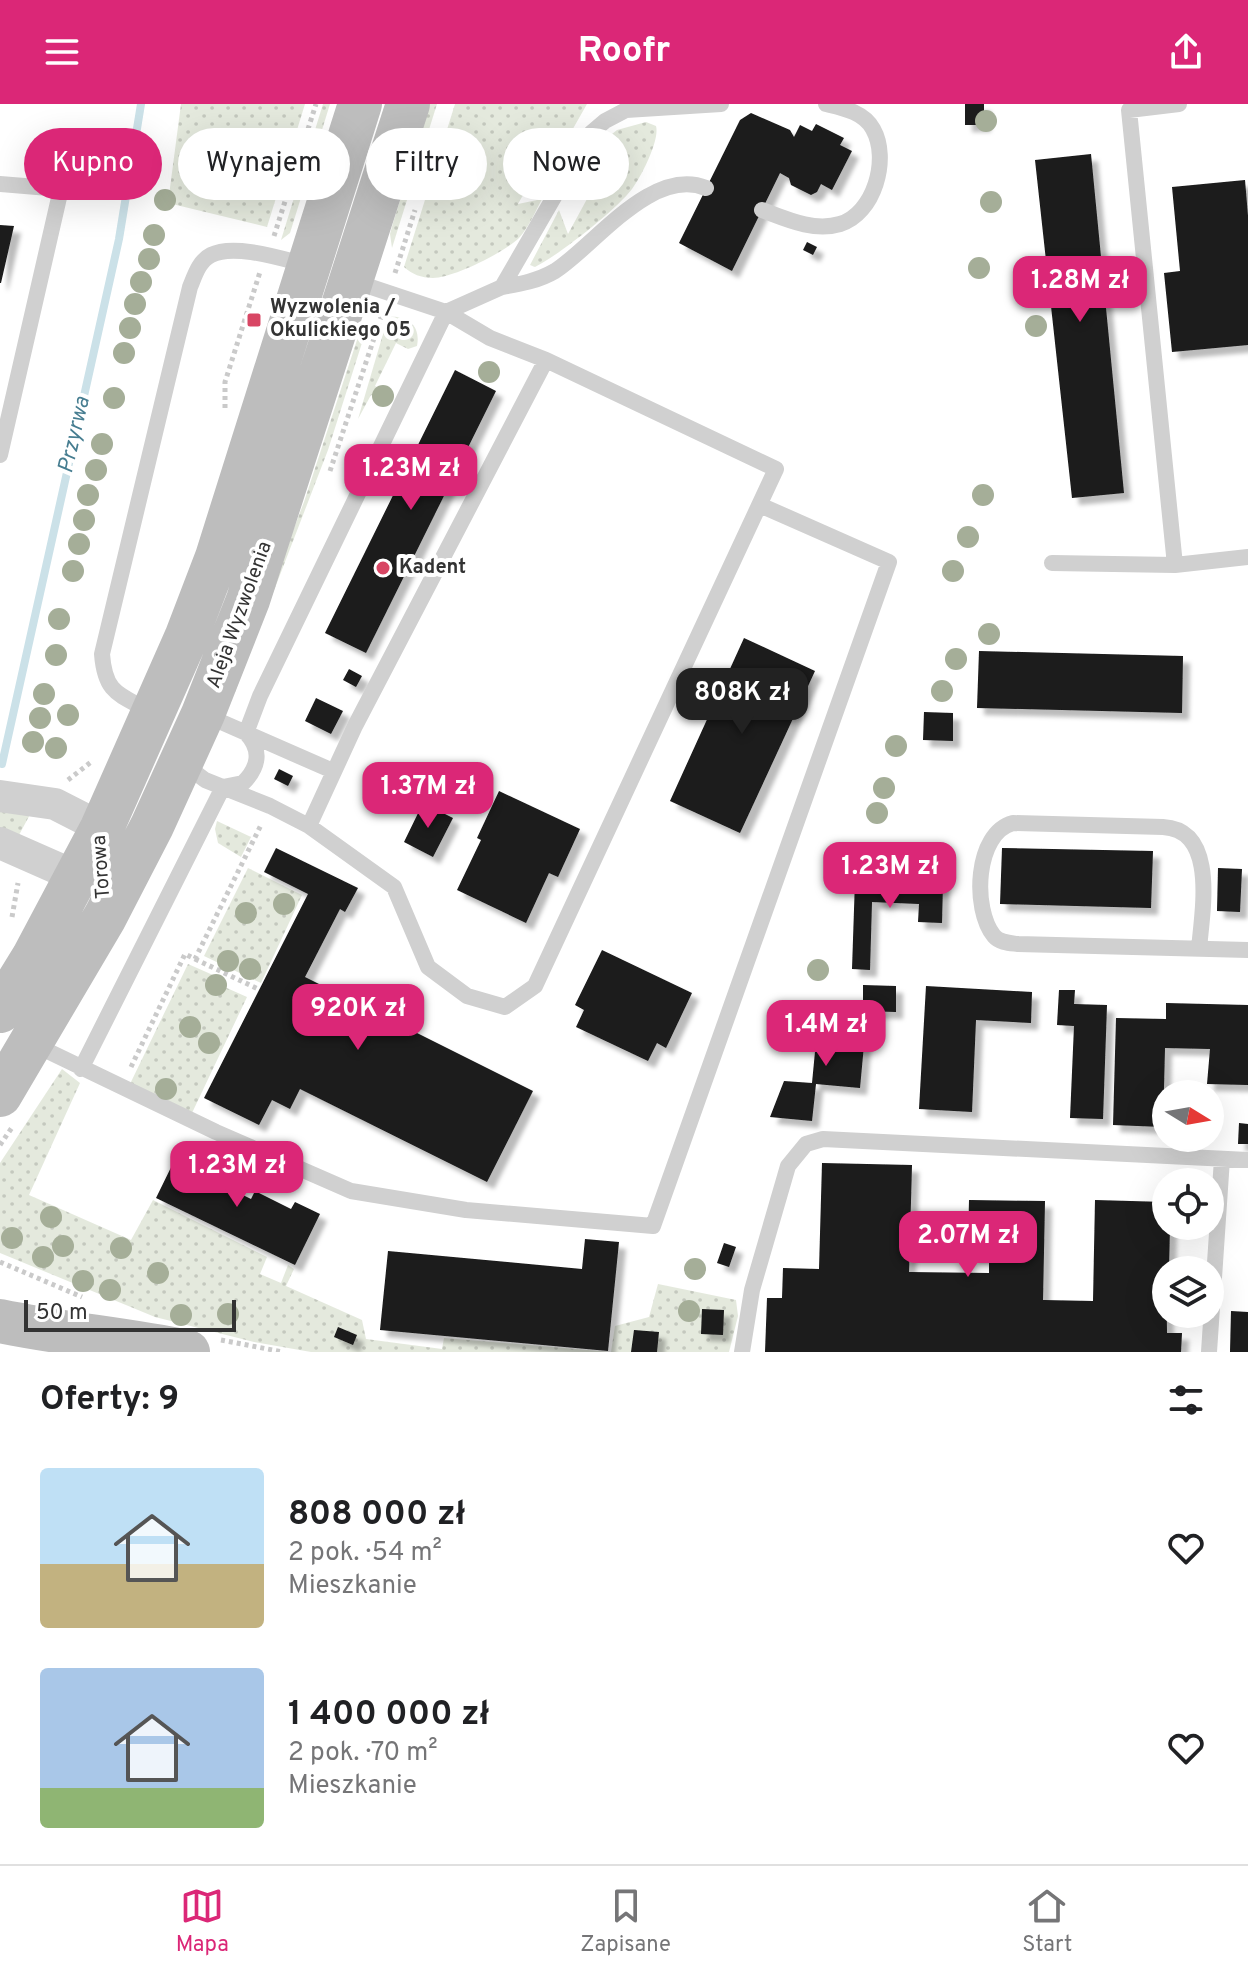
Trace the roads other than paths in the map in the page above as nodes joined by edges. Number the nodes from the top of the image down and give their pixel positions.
1 (360, 104) edge
2 (408, 104) edge
3 (721, 104) edge
4 (826, 104) edge
5 (1179, 104) edge
6 (0, 184) edge
7 (706, 188) dead end
8 (762, 210) dead end
9 (288, 260) junction
10 (353, 281) junction
11 (502, 287) junction
12 (446, 312) junction
13 (546, 360) junction
14 (0, 455) edge
15 (760, 505) junction
16 (1248, 557) edge
17 (1052, 563) dead end
18 (1175, 565) junction
19 (203, 714) junction
20 (246, 733) junction
21 (160, 745) junction
22 (333, 771) junction
23 (223, 787) junction
24 (0, 796) edge
25 (309, 826) junction
26 (102, 828) junction
27 (0, 843) edge
28 (75, 876) junction
29 (105, 917) junction
30 (1199, 949) junction
31 (1248, 950) edge
32 (0, 1011) edge
33 (32, 1043) junction
34 (81, 1069) junction
35 (0, 1095) edge
36 (1222, 1159) junction
37 (1248, 1160) edge
38 (0, 1289) edge
39 (0, 1321) edge
40 (134, 1341) junction
41 (188, 1352) edge
42 (742, 1352) edge
43 (1209, 1352) edge

1 - 9 main road, Aleja Wyzwolenia
2 - 10 main road, Aleja Wyzwolenia
3 - 11 lane
4 - 8 lane
5 - 18 lane
6 - 14 lane
7 - 11 lane
9 - 21 main road, Aleja Wyzwolenia
9 - 21 lane
10 - 12 lane
10 - 19 main road, Aleja Wyzwolenia
11 - 12 lane
12 - 13 lane
12 - 20 lane
13 - 15 lane
13 - 22 lane
15 - 25 lane
15 - 34 lane
16 - 18 lane
17 - 18 lane
19 - 20 lane
19 - 21 main road, Aleja Wyzwolenia
20 - 22 lane
20 - 23 lane
21 - 23 lane
21 - 26 main road, Aleja Wyzwolenia
21 - 29 main road, Aleja Wyzwolenia
22 - 25 lane
23 - 25 lane
23 - 34 lane
24 - 26 street, Torowa
26 - 28 main road, Aleja Wyzwolenia
26 - 29 street, Torowa
27 - 28 street, Torowa
28 - 32 main road, Aleja Wyzwolenia
29 - 33 main road, Aleja Wyzwolenia
30 - 30 lane
30 - 31 lane
33 - 34 lane
33 - 35 main road, Aleja Wyzwolenia
36 - 37 lane
36 - 42 lane
36 - 43 lane
38 - 40 main road
39 - 40 main road
40 - 41 main road

